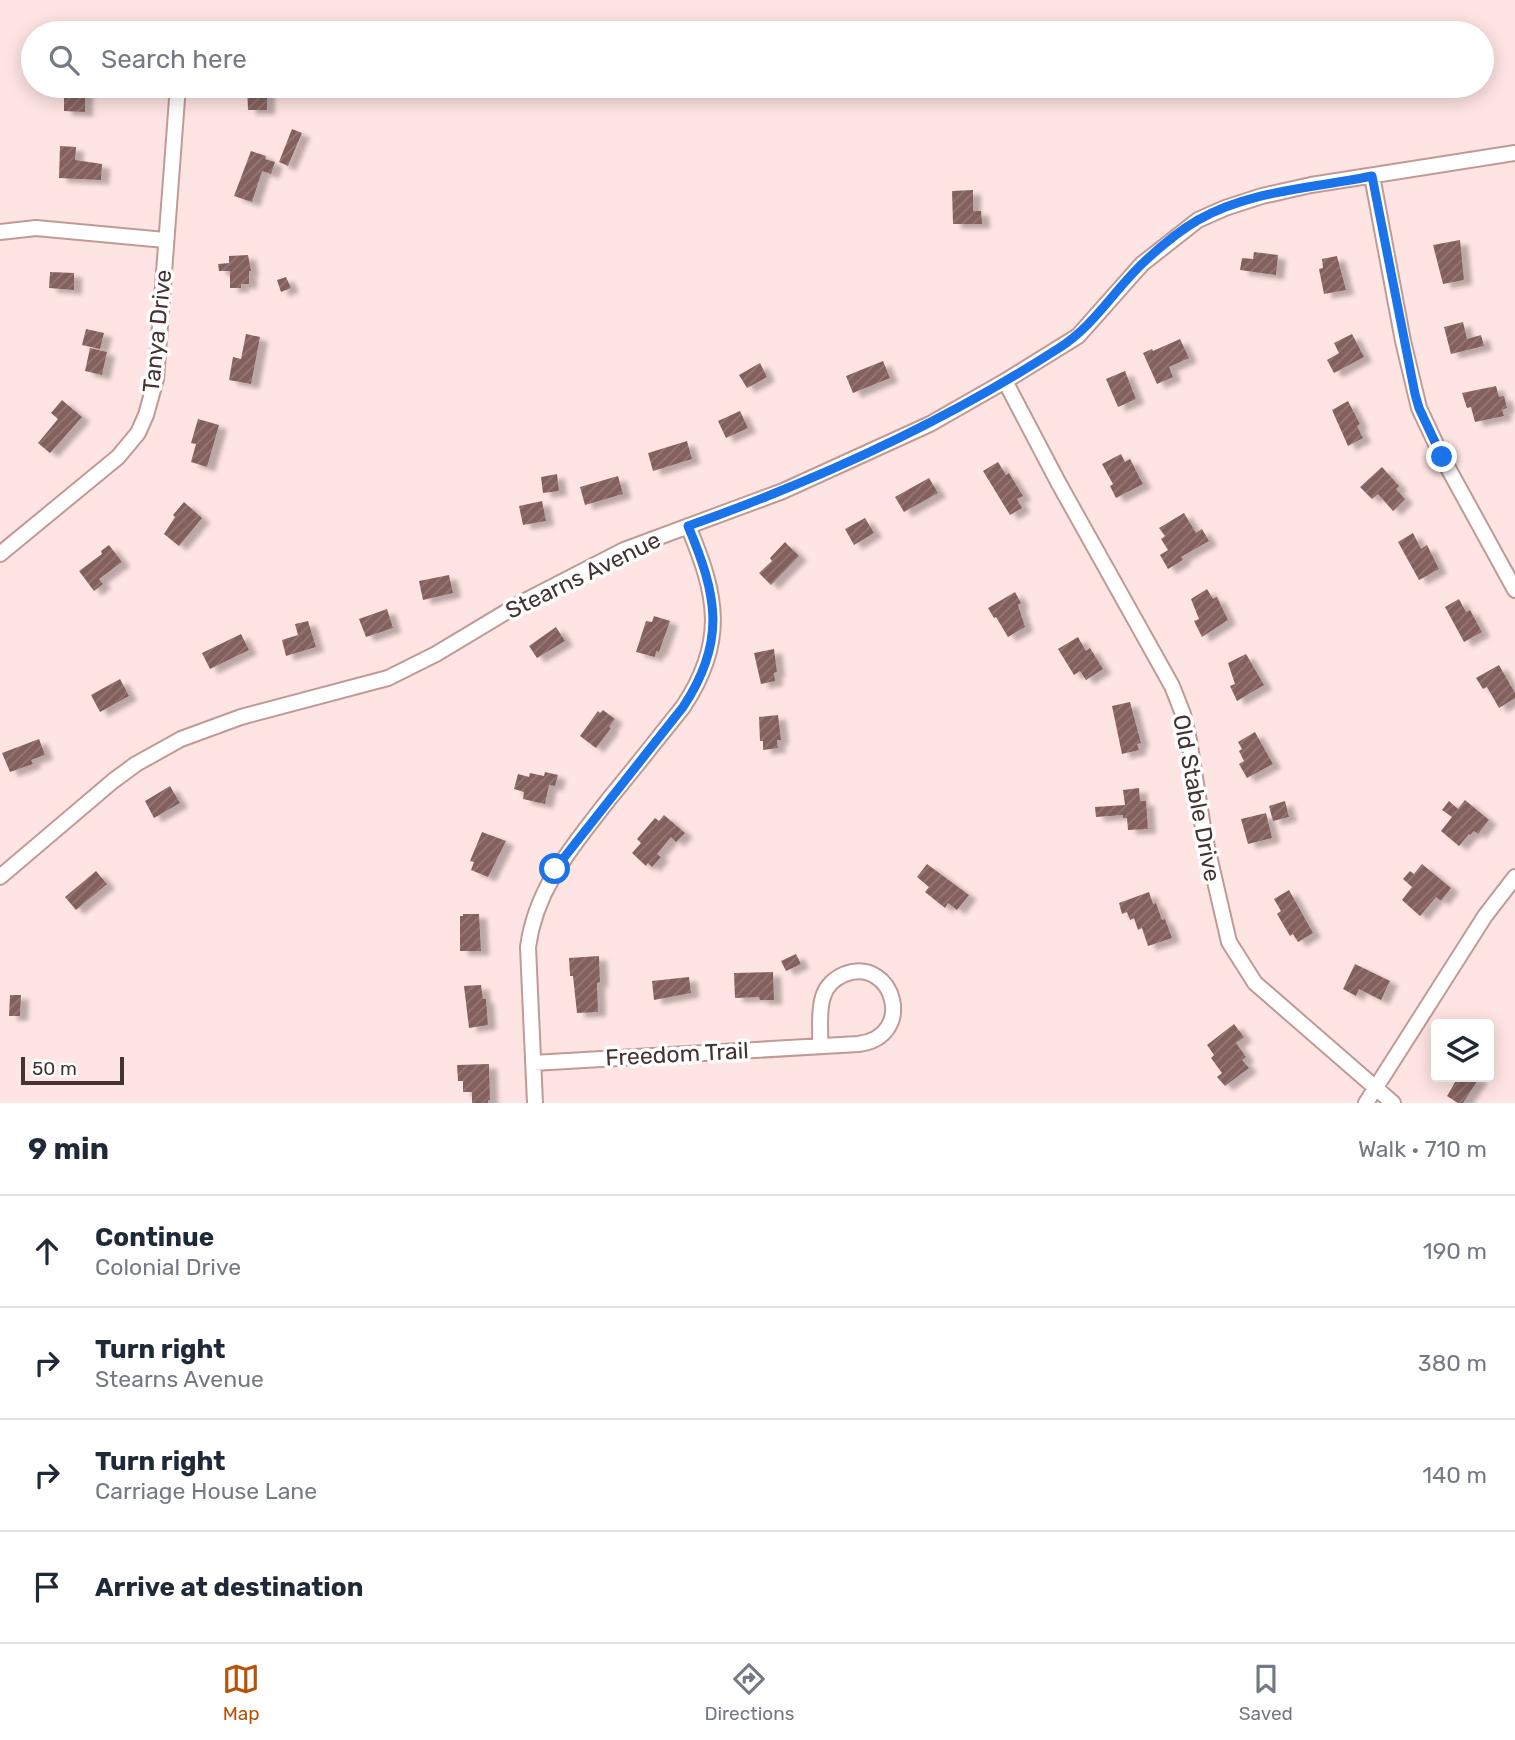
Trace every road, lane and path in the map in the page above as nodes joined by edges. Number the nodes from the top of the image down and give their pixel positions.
1 (177, 98) edge
2 (1515, 153) edge
3 (1372, 176) junction
4 (0, 232) edge
5 (165, 240) junction
6 (1005, 381) junction
7 (688, 526) junction
8 (0, 554) edge
9 (1515, 590) edge
10 (0, 877) edge
11 (1515, 877) edge
12 (820, 1046) junction
13 (533, 1063) junction
14 (1376, 1088) junction
15 (535, 1103) edge
16 (1367, 1103) edge
17 (1393, 1103) edge

1 - 5 street, Tanya Drive
2 - 3 street, Stearns Avenue
3 - 6 street, Stearns Avenue
3 - 9 street
4 - 5 street
5 - 8 street, Tanya Drive
6 - 7 street, Stearns Avenue
6 - 14 street, Old Stable Drive
7 - 10 street, Stearns Avenue
7 - 13 street
11 - 14 street
12 - 12 street, Freedom Trail
12 - 13 street, Freedom Trail
13 - 15 street
14 - 16 street
14 - 17 street, Old Stable Drive

